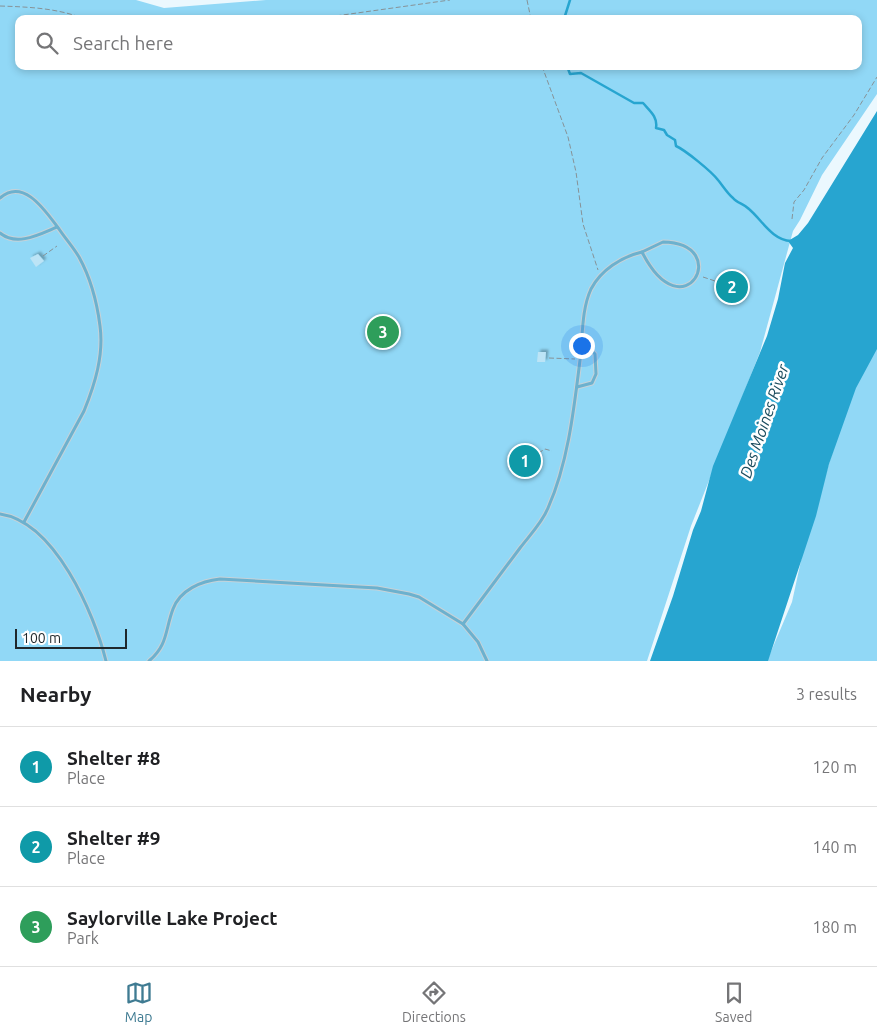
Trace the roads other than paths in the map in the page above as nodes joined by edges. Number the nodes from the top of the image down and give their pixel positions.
1 (0, 198) edge
2 (57, 227) junction
3 (0, 234) edge
4 (642, 252) junction
5 (582, 348) junction
6 (576, 388) junction
7 (0, 514) edge
8 (24, 522) junction
9 (463, 624) junction
10 (106, 661) edge
11 (149, 661) edge
12 (487, 661) edge

1 - 2 lane
2 - 3 lane
2 - 8 lane
4 - 4 lane
4 - 5 lane
5 - 6 lane
5 - 6 lane
6 - 9 lane
7 - 8 lane
8 - 10 lane
9 - 11 lane
9 - 12 lane

